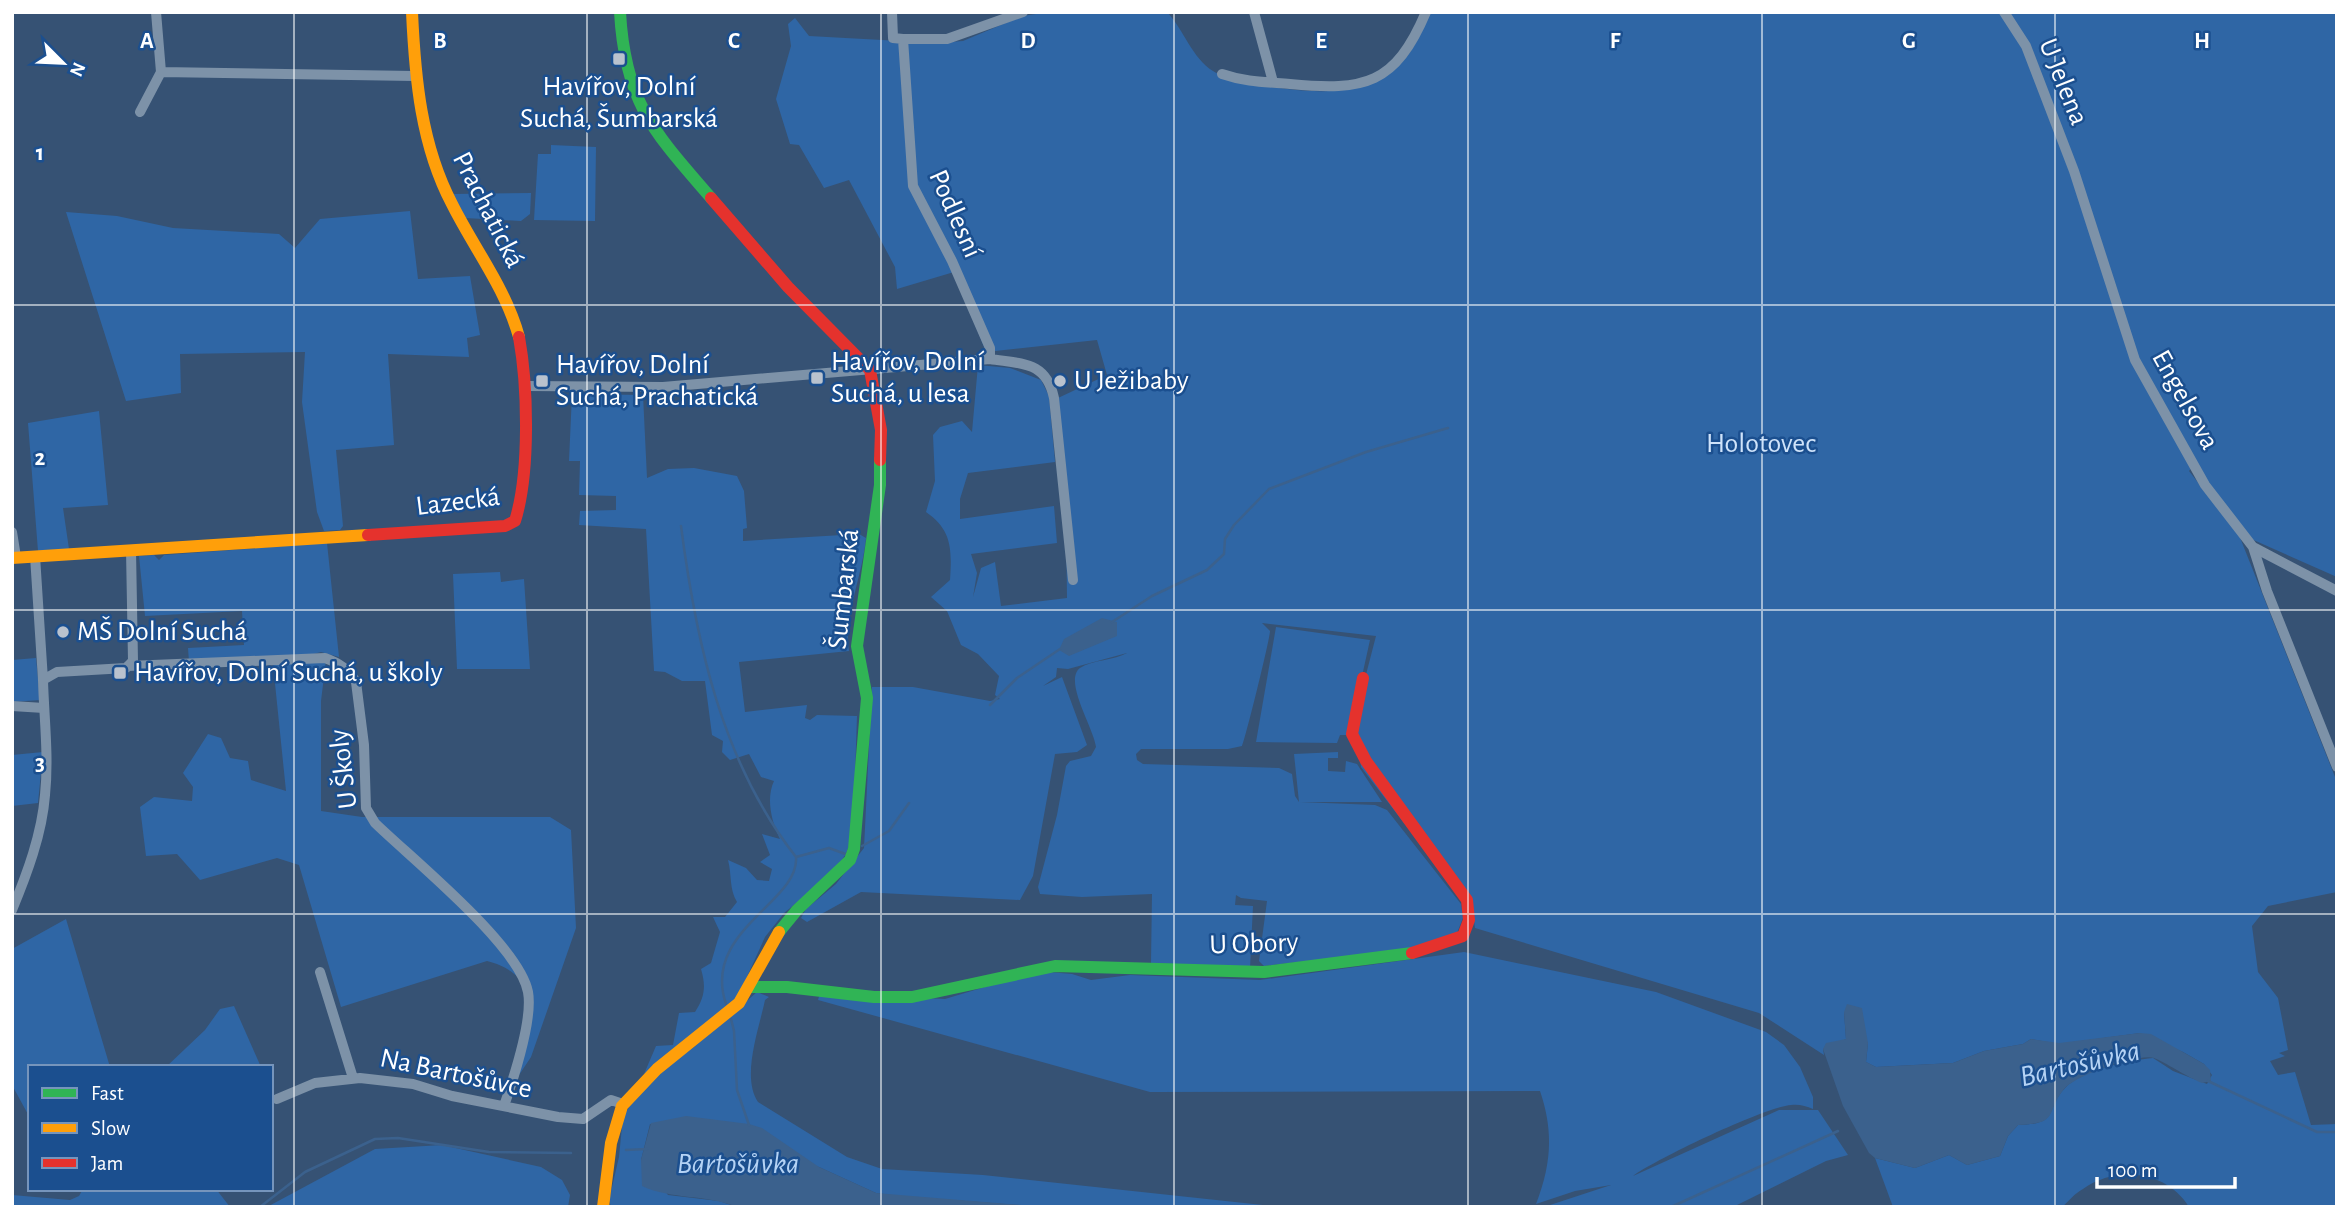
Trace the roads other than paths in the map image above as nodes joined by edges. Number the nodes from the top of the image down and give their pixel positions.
1 (156, 12) edge
2 (412, 12) edge
3 (620, 12) edge
4 (892, 12) edge
5 (1023, 12) edge
6 (1254, 12) edge
7 (1426, 12) edge
8 (2004, 12) edge
9 (902, 39) junction
10 (161, 72) junction
11 (1222, 74) dead end
12 (414, 76) junction
13 (1273, 82) junction
14 (140, 112) dead end
15 (2074, 172) joint
16 (990, 359) junction
17 (870, 370) junction
18 (526, 386) junction
19 (12, 531) edge
20 (2253, 547) junction
21 (131, 550) junction
22 (35, 556) junction
23 (14, 557) edge
24 (1073, 580) dead end
25 (2337, 590) edge
26 (128, 666) junction
27 (1363, 678) dead end
28 (43, 680) junction
29 (12, 706) edge
30 (44, 708) junction
31 (2337, 767) edge
32 (12, 910) edge
33 (320, 972) dead end
34 (752, 987) junction
35 (353, 1078) junction
36 (277, 1099) dead end
37 (622, 1104) junction
38 (504, 1107) junction
39 (603, 1207) edge

1 - 10 street
2 - 12 street, Prachatická
3 - 17 street
4 - 9 street, Podlesní
5 - 9 street
6 - 13 street
7 - 13 street
8 - 15 street, U Jelena
9 - 16 street, Podlesní
10 - 12 street
10 - 14 street
11 - 13 street
12 - 18 street, Prachatická
15 - 20 street, Engelsova
16 - 17 street
16 - 24 street
17 - 18 street
17 - 34 street, Šumbarská
18 - 21 street, Lazecká
19 - 23 street
20 - 25 street, Engelsova
20 - 31 street
21 - 22 street, Lazecká
21 - 26 street
22 - 23 street, Lazecká
22 - 28 street
26 - 28 street, U Školy
26 - 38 street, U Školy
27 - 34 street, U Obory
28 - 30 street
29 - 30 street
30 - 32 street
33 - 35 street
34 - 37 street, Šumbarská
35 - 36 street, Na Bartošůvce
35 - 38 street, Na Bartošůvce
37 - 38 street, Na Bartošůvce
37 - 39 street, Šumbarská

